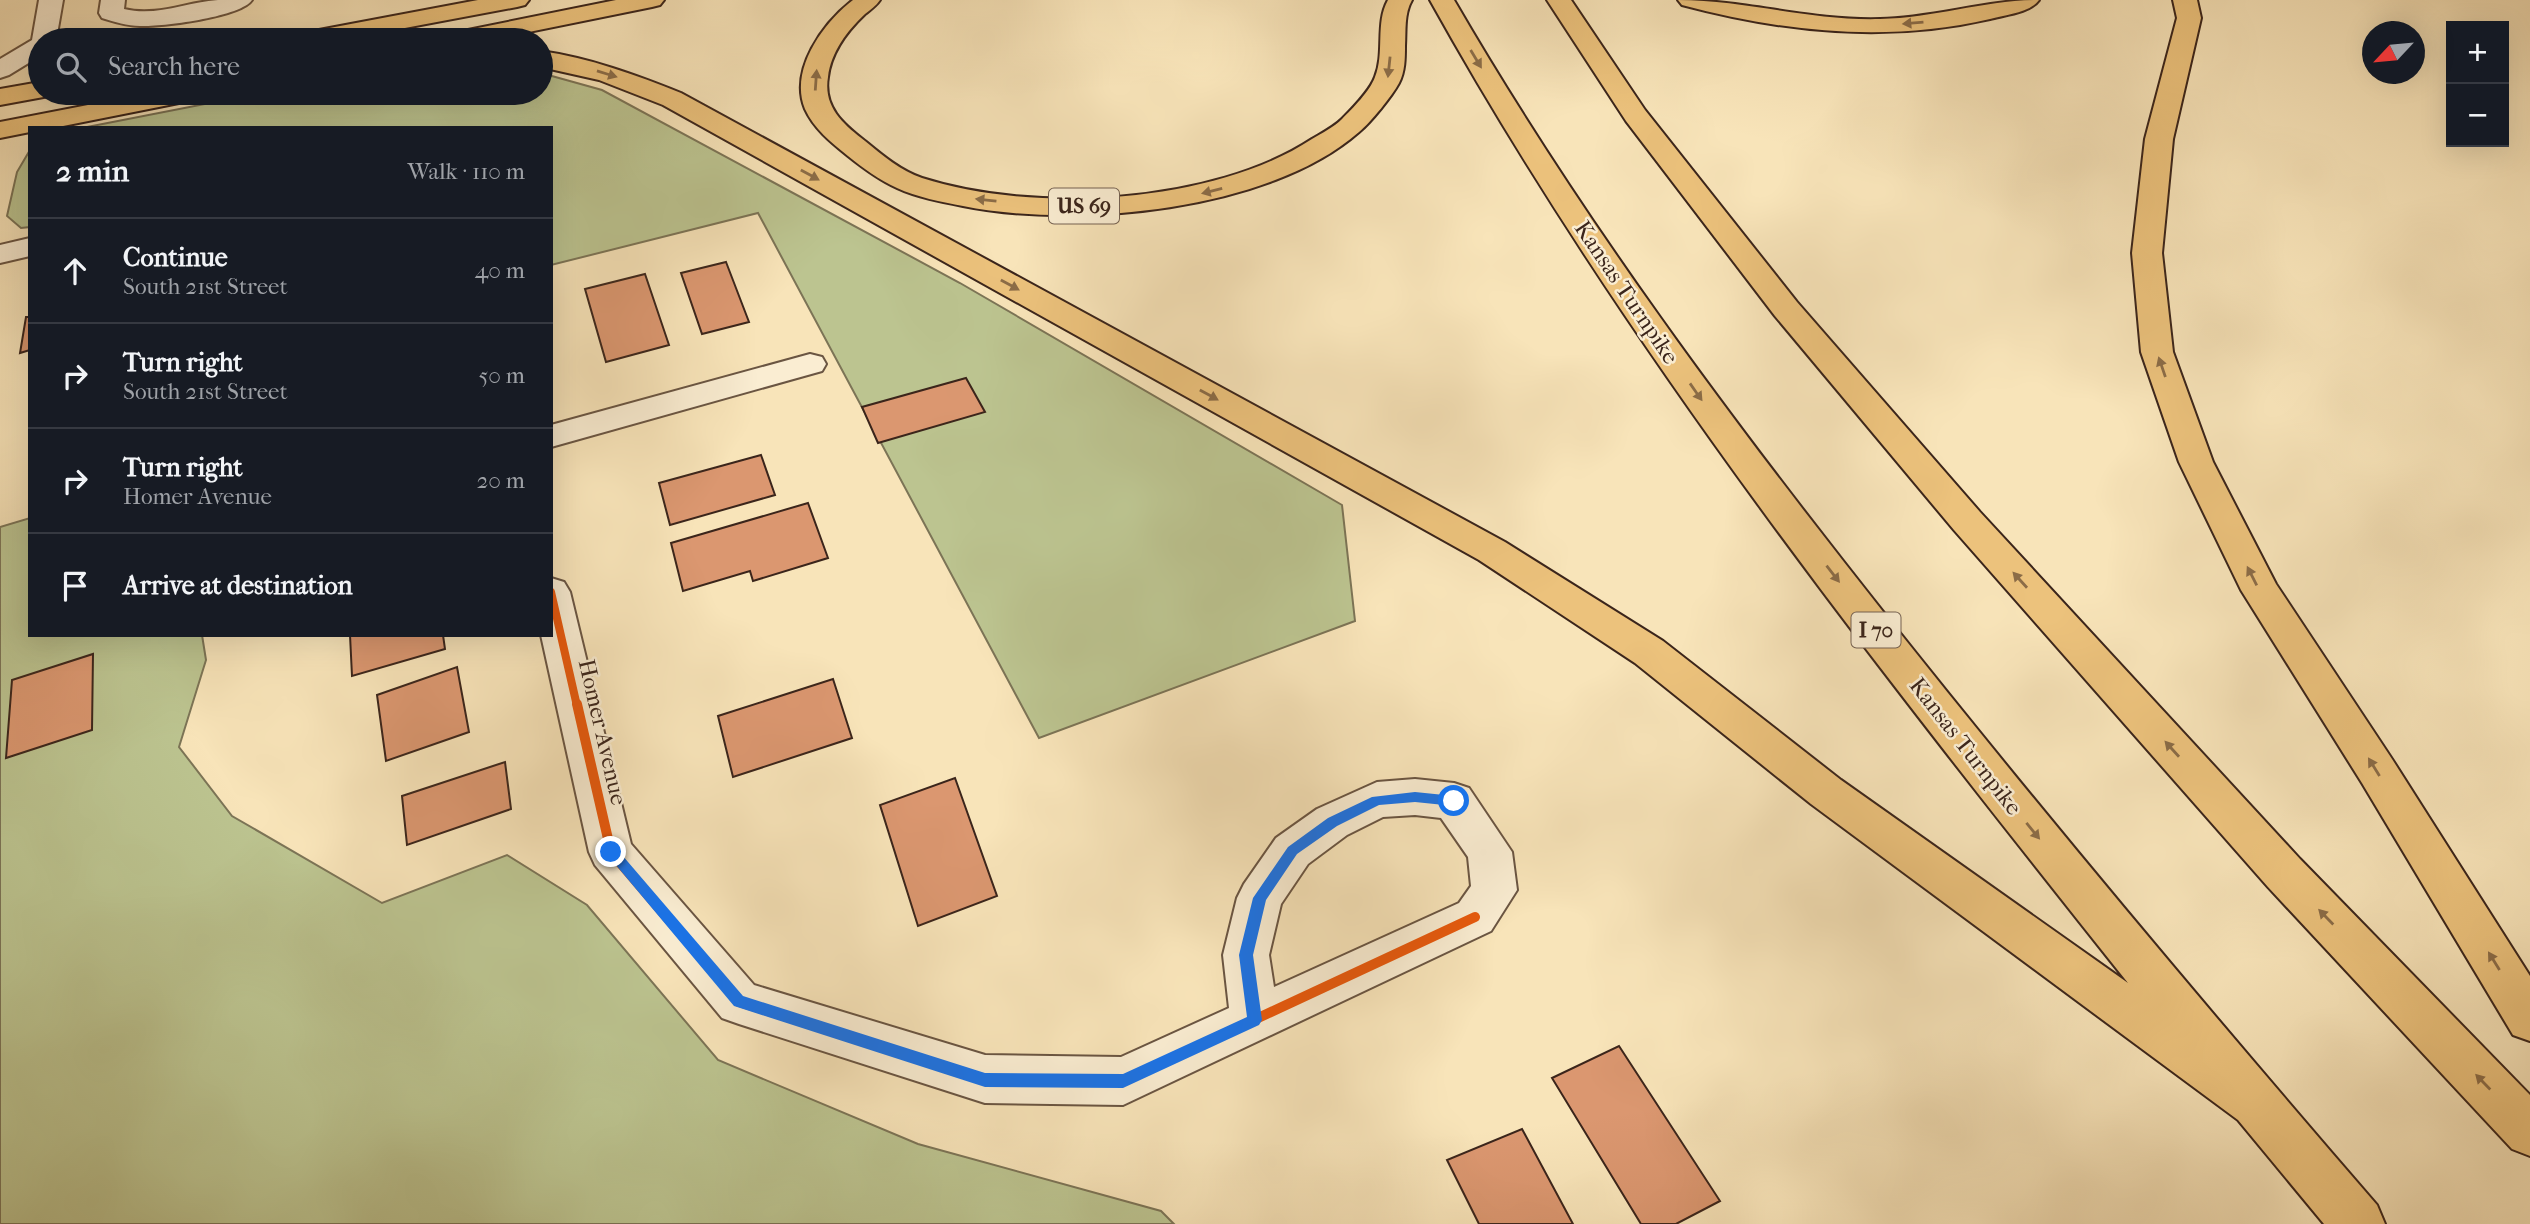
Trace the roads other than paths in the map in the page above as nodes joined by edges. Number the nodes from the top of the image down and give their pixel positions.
1 (51, 0) edge
2 (113, 0) edge
3 (240, 0) edge
4 (517, 0) edge
5 (652, 0) edge
6 (867, 0) edge
7 (1400, 0) edge
8 (1442, 0) edge
9 (1559, 0) edge
10 (1690, 0) edge
11 (2027, 0) edge
12 (2186, 0) edge
13 (46, 28) edge
14 (367, 28) edge
15 (513, 28) edge
16 (28, 52) edge
17 (553, 60) edge
18 (0, 70) edge
19 (28, 92) edge
20 (0, 97) edge
21 (128, 105) edge
22 (0, 130) edge
23 (28, 247) edge
24 (0, 254) edge
25 (810, 364) dead end
26 (553, 435) edge
27 (553, 601) edge
28 (2530, 1019) edge
29 (1254, 1020) junction
30 (2254, 1102) junction
31 (2530, 1131) edge
32 (2358, 1224) edge

1 - 13 street
2 - 3 street
4 - 14 main road
5 - 15 main road
7 -> 6 main road, US 69
8 -> 30 main road, Kansas Turnpike / I 70
31 -> 9 main road
11 -> 10 main road
28 -> 12 main road
16 - 18 street
17 -> 30 main road
19 - 20 main road
21 - 22 main road
23 - 24 street
25 - 26 street
27 - 29 street, Homer Avenue
29 - 29 street
30 - 32 main road, Kansas Turnpike / I 70

